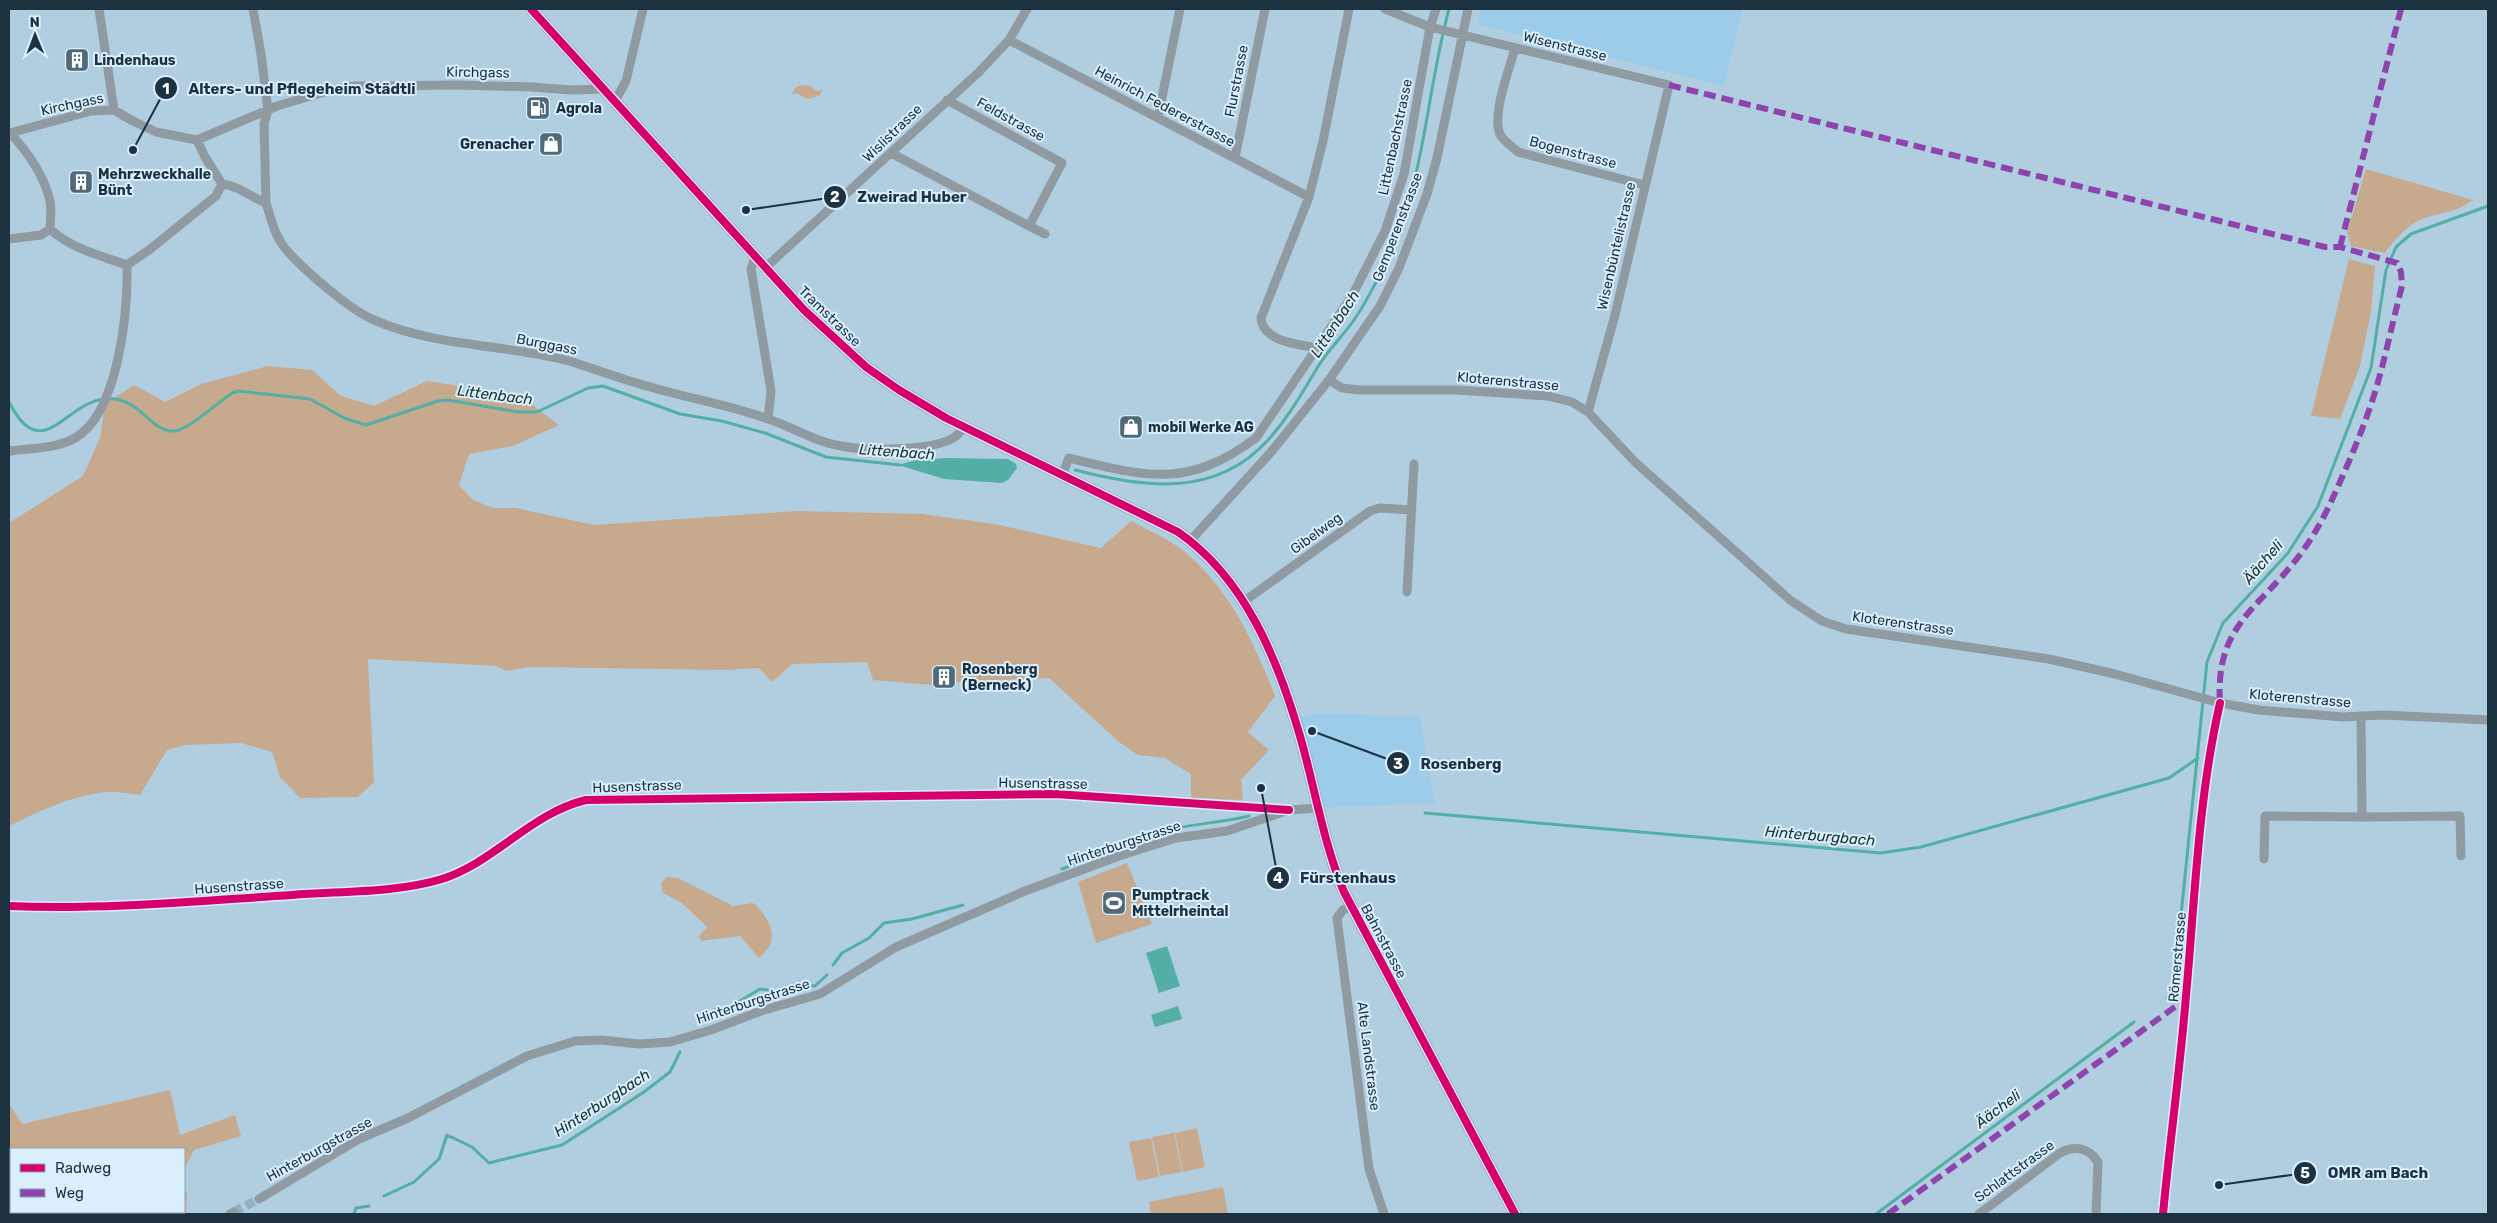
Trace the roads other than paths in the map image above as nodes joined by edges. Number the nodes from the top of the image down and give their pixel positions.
1 (98, 9) edge
2 (253, 9) edge
3 (531, 9) edge
4 (643, 9) edge
5 (1027, 9) edge
6 (1180, 9) edge
7 (1265, 9) edge
8 (1349, 9) edge
9 (1385, 9) edge
10 (1436, 9) edge
11 (1468, 9) edge
12 (1434, 28) junction
13 (1458, 34) junction
14 (1009, 40) junction
15 (1515, 48) junction
16 (1669, 85) joint
17 (605, 89) junction
18 (947, 100) junction
19 (615, 101) junction
20 (114, 110) junction
21 (268, 111) junction
22 (1158, 117) junction
23 (9, 133) edge
24 (197, 140) junction
25 (891, 153) junction
26 (1235, 158) junction
27 (222, 184) junction
28 (1644, 185) junction
29 (1309, 197) junction
30 (266, 204) junction
31 (1028, 226) junction
32 (50, 229) junction
33 (1045, 234) dead end
34 (9, 239) edge
35 (755, 258) junction
36 (127, 265) junction
37 (765, 268) junction
38 (1317, 348) junction
39 (1331, 382) junction
40 (1588, 412) junction
41 (768, 419) junction
42 (964, 427) junction
43 (9, 451) edge
44 (1414, 464) dead end
45 (1062, 475) junction
46 (1412, 510) junction
47 (1190, 541) junction
48 (1407, 592) dead end
49 (1243, 602) junction
50 (2361, 716) junction
51 (2488, 720) edge
52 (1318, 808) junction
53 (1289, 810) junction
54 (2362, 817) junction
55 (2461, 856) dead end
56 (2264, 859) dead end
57 (9, 906) edge
58 (1350, 906) junction
59 (259, 1199) tunnel mouth
60 (1384, 1214) edge
61 (1515, 1214) edge
62 (1979, 1214) edge
63 (2096, 1214) edge

1 - 20 street
2 - 21 street, Burggass
3 - 17 main road, Tramstrasse
4 - 19 street
5 - 14 street, Wislistrasse
6 - 22 street
7 - 26 street, Flurstrasse
8 - 29 street
9 - 12 street, Wisenstrasse
10 - 12 street, Littenbachstrasse
11 - 13 street, Gemperenstrasse
12 - 13 street, Wisenstrasse
12 - 38 street, Littenbachstrasse
13 - 15 street, Wisenstrasse
13 - 39 street, Gemperenstrasse
14 - 18 street, Wislistrasse
14 - 22 street, Heinrich Federerstrasse
15 - 16 street, Wisenstrasse
15 - 28 street, Bogenstrasse
16 - 28 street, Wisenbüntelistrasse
17 - 19 main road, Tramstrasse
17 - 21 street, Kirchgass
18 - 25 street, Wislistrasse
18 - 31 street, Feldstrasse
19 - 35 main road, Tramstrasse
20 - 23 street, Kirchgass
20 - 24 street, Kirchgass
21 - 24 street, Kirchgass
21 - 30 street, Burggass
22 - 26 street, Heinrich Federerstrasse
23 - 32 street
24 - 27 street
25 - 31 street
25 - 37 street, Wislistrasse
26 - 29 street, Heinrich Federerstrasse
27 - 30 street
27 - 36 street
28 - 40 street, Wisenbüntelistrasse
29 - 38 street
30 - 41 street, Burggass
31 - 33 street
32 - 34 street
32 - 36 street
35 - 37 main road, Tramstrasse
35 - 41 street
36 - 43 street
37 - 42 main road, Tramstrasse
38 - 45 street, Littenbachstrasse
39 - 40 street, Kloterenstrasse
39 - 47 street, Gemperenstrasse
40 - 50 street, Kloterenstrasse
41 - 42 street, Burggass
42 - 45 main road, Tramstrasse
44 - 46 street
45 - 47 main road, Tramstrasse
46 - 48 street
46 - 49 street, Gibelweg
47 - 49 main road, Bahnstrasse
49 - 52 main road, Bahnstrasse
50 - 51 street, Kloterenstrasse
50 - 54 street
52 - 53 street, Hinterburgstrasse
52 - 58 main road, Bahnstrasse
53 - 57 street, Husenstrasse
53 - 59 street, Hinterburgstrasse
54 - 55 street
54 - 56 street
58 - 60 street, Alte Landstrasse
58 - 61 main road, Bahnstrasse
62 - 63 street, Schlattstrasse

